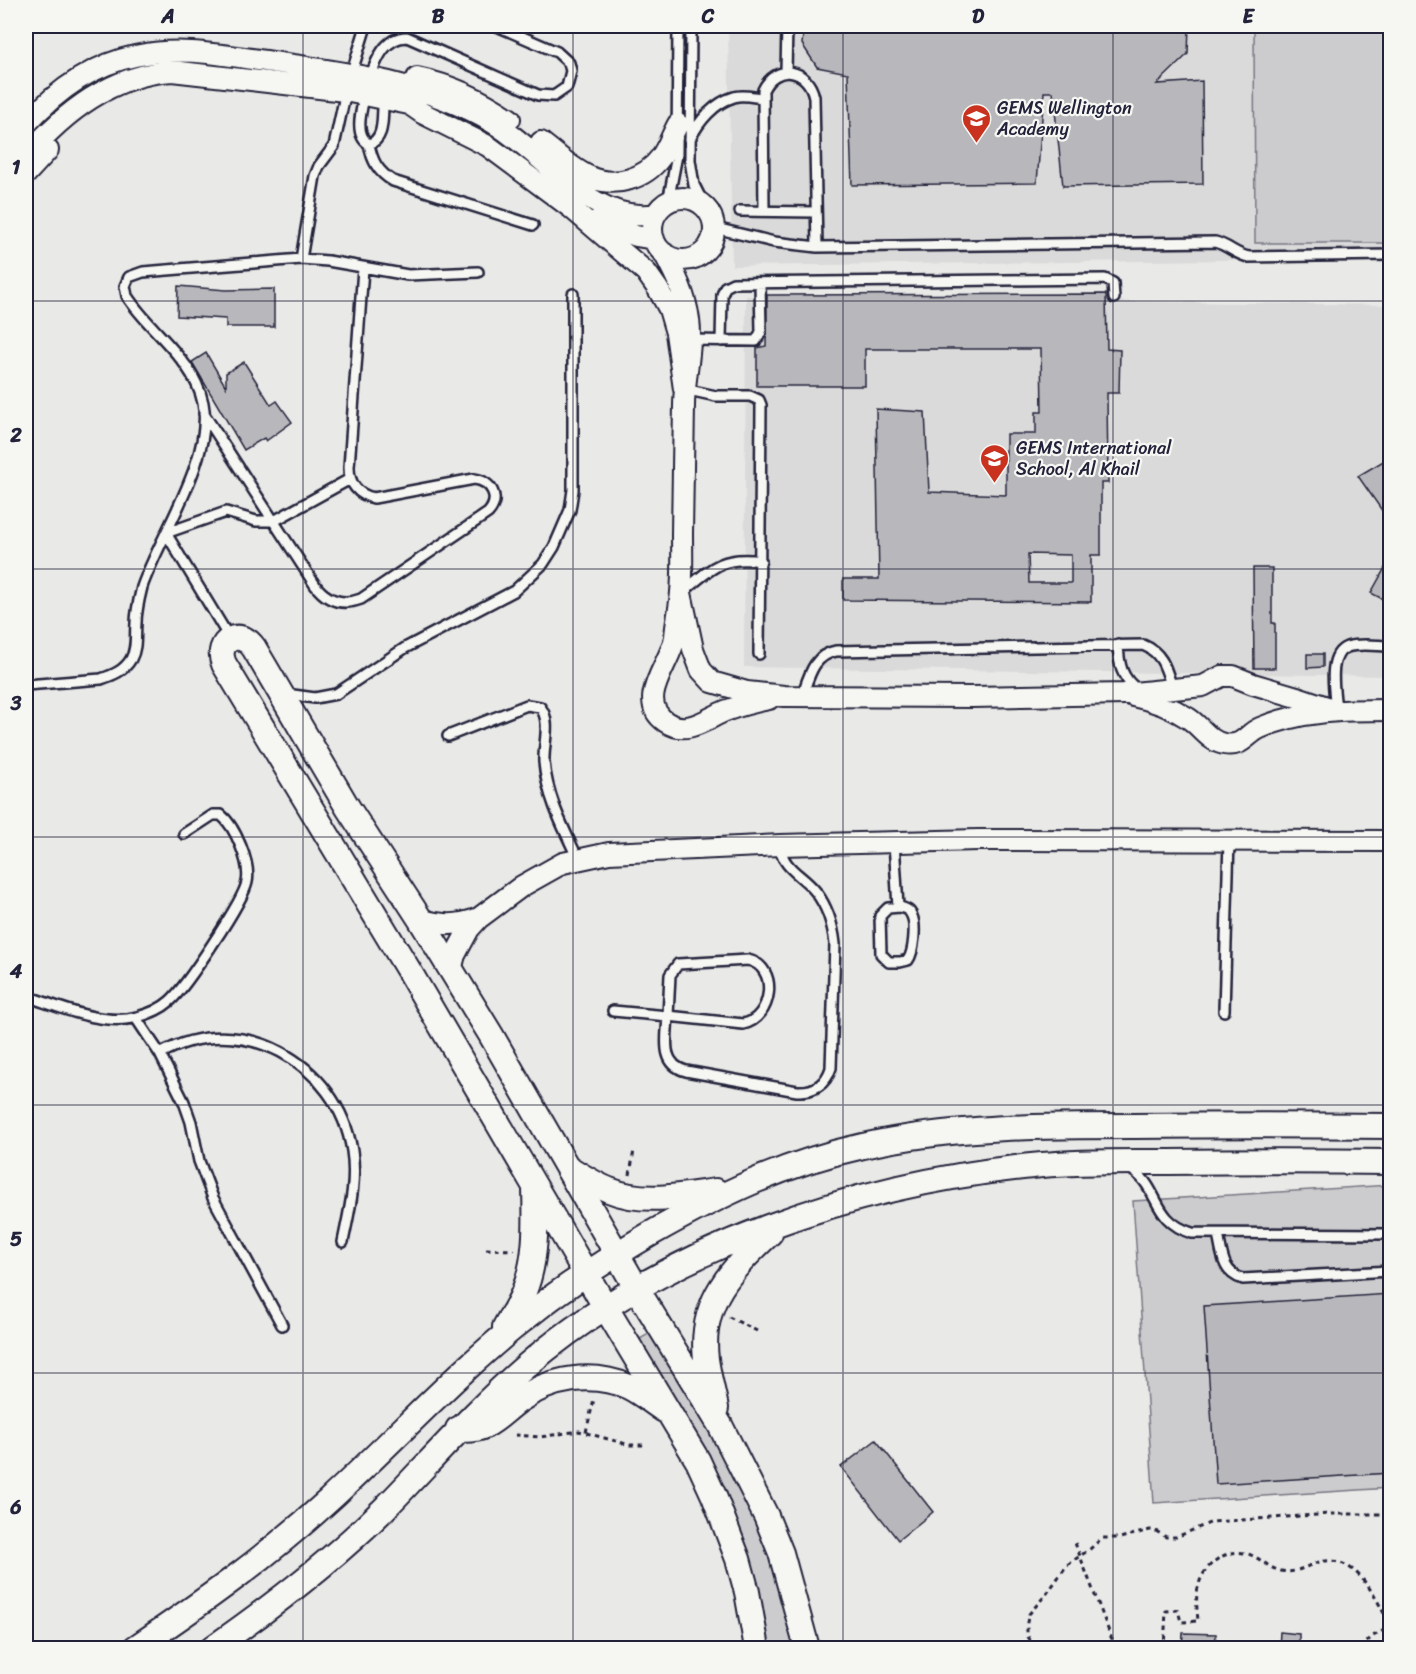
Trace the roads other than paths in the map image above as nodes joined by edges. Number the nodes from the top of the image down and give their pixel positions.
1 (366, 26) edge
2 (496, 26) edge
3 (678, 26) edge
4 (690, 26) edge
5 (787, 26) edge
6 (786, 72) junction
7 (361, 89) junction
8 (762, 98) junction
9 (383, 108) junction
10 (422, 113) junction
11 (26, 124) edge
12 (683, 132) junction
13 (369, 144) junction
14 (26, 156) edge
15 (26, 174) edge
16 (704, 205) junction
17 (570, 207) junction
18 (662, 208) junction
19 (740, 211) dead end
20 (764, 211) junction
21 (816, 212) junction
22 (533, 225) dead end
23 (715, 228) junction
24 (659, 246) junction
25 (817, 247) junction
26 (1390, 255) edge
27 (301, 259) junction
28 (363, 268) junction
29 (478, 272) dead end
30 (760, 283) junction
31 (573, 294) dead end
32 (1114, 298) dead end
33 (690, 340) junction
34 (721, 341) junction
35 (684, 389) junction
36 (204, 414) junction
37 (350, 479) junction
38 (274, 521) junction
39 (166, 533) junction
40 (761, 561) junction
41 (681, 593) junction
42 (230, 639) junction
43 (1119, 645) junction
44 (1390, 646) edge
45 (759, 654) dead end
46 (26, 685) edge
47 (1172, 688) junction
48 (281, 692) junction
49 (1132, 692) junction
50 (793, 696) junction
51 (1336, 710) junction
52 (1390, 710) edge
53 (448, 736) dead end
54 (184, 834) dead end
55 (1229, 840) junction
56 (1390, 841) edge
57 (894, 842) junction
58 (780, 845) junction
59 (578, 859) junction
60 (898, 907) junction
61 (479, 918) junction
62 (420, 919) junction
63 (451, 970) junction
64 (26, 996) edge
65 (613, 1011) dead end
66 (1224, 1011) dead end
67 (668, 1016) junction
68 (136, 1018) junction
69 (160, 1054) junction
70 (1390, 1126) edge
71 (1119, 1162) junction
72 (1390, 1162) edge
73 (567, 1167) junction
74 (535, 1186) junction
75 (734, 1189) junction
76 (780, 1224) junction
77 (1218, 1234) junction
78 (1390, 1234) edge
79 (343, 1242) dead end
80 (617, 1254) junction
81 (1390, 1271) edge
82 (586, 1273) junction
83 (637, 1289) junction
84 (606, 1308) junction
85 (282, 1325) dead end
86 (497, 1341) junction
87 (674, 1418) junction
88 (720, 1425) junction
89 (458, 1429) junction
90 (135, 1648) edge
91 (213, 1648) edge
92 (757, 1648) edge
93 (807, 1648) edge

1 - 7 lane
2 - 7 lane
3 - 12 lane
4 - 12 lane
5 - 6 lane
6 - 8 lane
6 - 21 lane
7 - 9 street
7 - 10 street
7 - 11 street
7 - 12 street
7 - 13 lane
7 - 14 street
7 - 15 street
7 - 18 street
7 - 27 lane
8 - 12 lane
8 - 20 lane
9 - 10 street
9 - 13 lane
10 - 17 street
12 - 16 lane
12 - 18 lane
13 - 22 lane
16 - 18 street
16 - 23 street
17 - 24 street
17 - 35 street
18 - 24 street
19 - 20 lane
20 - 21 lane
21 - 25 lane
23 - 24 street
23 - 25 lane
24 - 33 street
25 - 26 lane
27 - 28 lane
27 - 36 lane
28 - 29 lane
28 - 37 lane
30 - 32 lane
30 - 34 lane
30 - 34 lane
31 - 48 lane
33 - 34 lane
33 - 35 street
35 - 40 lane
35 - 41 street
36 - 38 lane
36 - 39 lane
37 - 38 lane
37 - 38 lane
38 - 39 lane
39 - 42 lane
39 - 46 lane
40 - 41 lane
40 - 45 lane
41 - 50 street
41 - 50 street
42 - 48 street
42 - 74 street
43 - 47 lane
43 - 49 lane
43 - 50 lane
44 - 51 lane
47 - 49 street
47 - 51 street
48 - 62 street
49 - 50 street
49 - 51 street
51 - 52 street
53 - 59 lane
54 - 68 lane
55 - 56 street
55 - 57 street
55 - 66 lane
57 - 58 street
57 - 60 lane
58 - 59 street
58 - 67 lane
59 - 61 street
60 - 60 lane
61 - 62 street
61 - 63 street
62 - 63 street
63 - 73 street
64 - 68 lane
65 - 67 lane
67 - 67 lane
68 - 69 lane
69 - 79 lane
69 - 85 lane
70 - 75 street
71 - 72 street
71 - 76 street
71 - 77 lane
73 - 75 street
73 - 80 street
74 - 82 street
74 - 86 street
75 - 80 street
76 - 83 street
76 - 88 street
77 - 78 lane
77 - 81 lane
80 - 82 street
80 - 83 street
82 - 84 street
82 - 86 street
83 - 84 street
83 - 88 street
84 - 87 street
84 - 89 street
86 - 90 street
87 - 89 street
87 - 92 street
88 - 93 street
89 - 91 street

